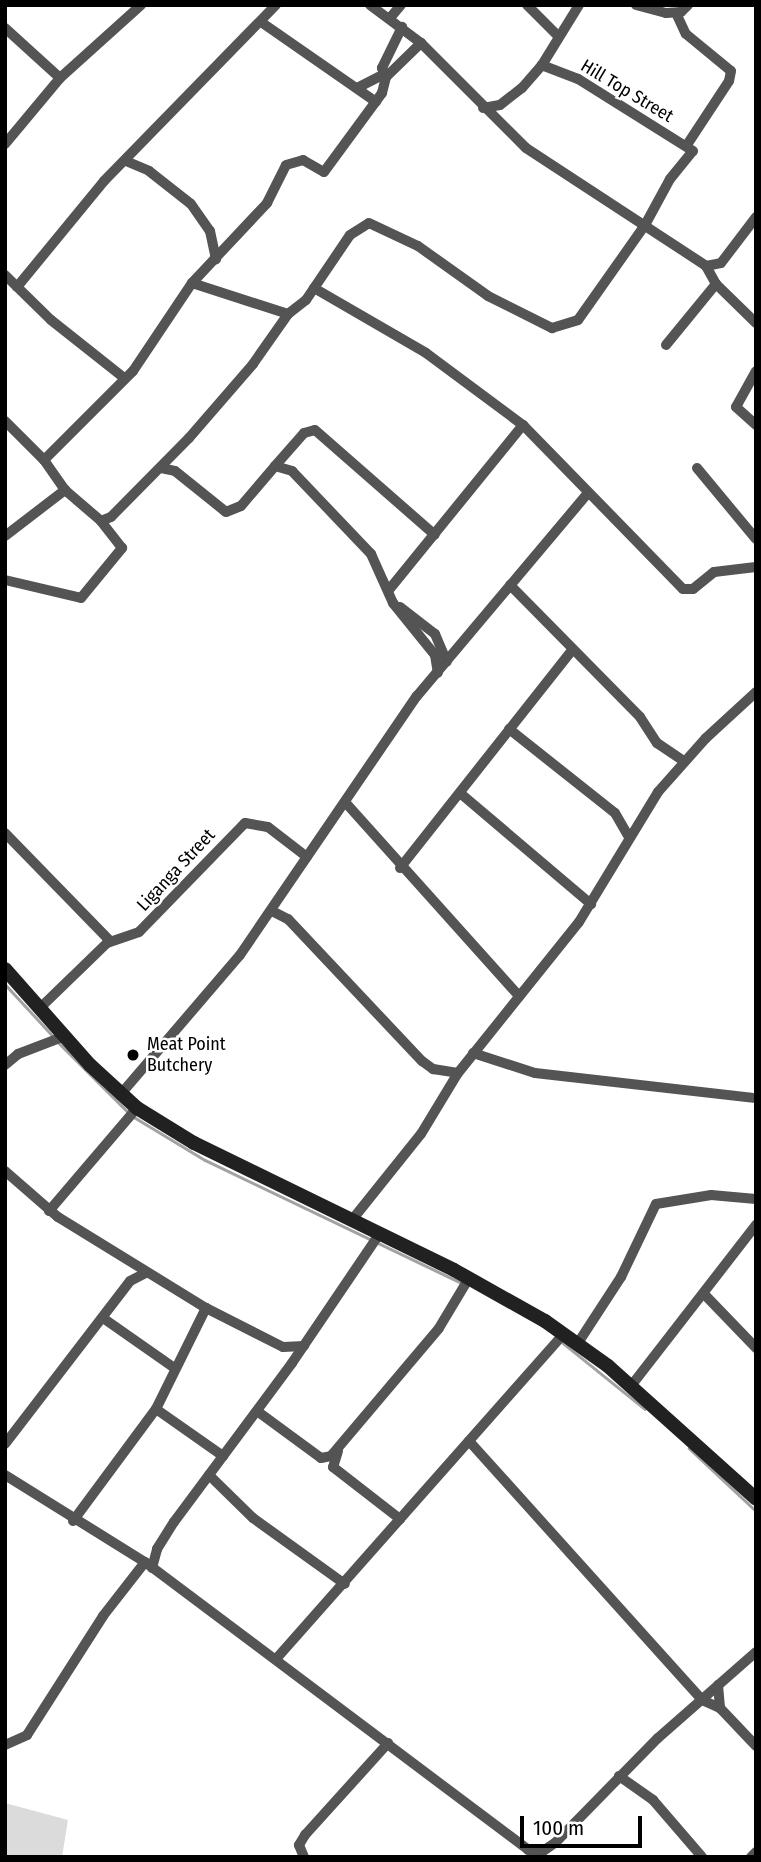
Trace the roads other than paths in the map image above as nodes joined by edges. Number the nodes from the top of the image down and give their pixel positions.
1 (141, 5) edge
2 (276, 5) edge
3 (370, 5) edge
4 (401, 5) edge
5 (527, 5) edge
6 (579, 5) edge
7 (636, 5) edge
8 (688, 5) edge
9 (676, 13) junction
10 (390, 18) junction
11 (261, 22) junction
12 (402, 27) junction
13 (5, 29) edge
14 (559, 37) junction
15 (421, 43) junction
16 (542, 65) junction
17 (384, 76) junction
18 (60, 78) junction
19 (357, 88) junction
20 (376, 102) junction
21 (500, 105) junction
22 (483, 108) junction
23 (493, 117) junction
24 (6, 141) edge
25 (690, 148) junction
26 (126, 161) junction
27 (756, 218) edge
28 (645, 225) junction
29 (216, 259) junction
30 (706, 266) junction
31 (5, 275) edge
32 (192, 283) junction
33 (716, 284) junction
34 (17, 287) junction
35 (314, 288) junction
36 (288, 314) junction
37 (756, 323) edge
38 (666, 345) dead end
39 (756, 371) edge
40 (123, 377) junction
41 (5, 421) edge
42 (523, 425) junction
43 (756, 425) edge
44 (44, 460) junction
45 (275, 466) junction
46 (161, 468) junction
47 (696, 468) dead end
48 (65, 490) junction
49 (587, 494) junction
50 (101, 521) junction
51 (435, 535) junction
52 (5, 536) edge
53 (756, 539) edge
54 (756, 566) edge
55 (5, 580) edge
56 (510, 585) junction
57 (388, 591) junction
58 (393, 603) junction
59 (572, 650) junction
60 (447, 662) junction
61 (438, 673) junction
62 (754, 696) edge
63 (509, 729) junction
64 (684, 761) junction
65 (460, 793) junction
66 (345, 802) junction
67 (5, 833) edge
68 (629, 837) junction
69 (307, 857) junction
70 (400, 868) junction
71 (591, 904) junction
72 (272, 911) junction
73 (108, 940) dead end
74 (5, 968) edge
75 (519, 996) junction
76 (41, 1007) junction
77 (65, 1036) junction
78 (473, 1053) junction
79 (5, 1065) edge
80 (458, 1073) junction
81 (120, 1094) junction
82 (756, 1098) edge
83 (137, 1108) junction
84 (5, 1171) edge
85 (756, 1199) edge
86 (49, 1211) junction
87 (352, 1220) junction
88 (756, 1225) edge
89 (380, 1233) junction
90 (146, 1273) junction
91 (469, 1278) junction
92 (705, 1295) junction
93 (206, 1308) junction
94 (103, 1318) junction
95 (564, 1333) junction
96 (578, 1343) junction
97 (304, 1346) junction
98 (283, 1347) junction
99 (756, 1348) edge
100 (292, 1363) junction
101 (173, 1367) junction
102 (631, 1386) junction
103 (156, 1409) junction
104 (257, 1411) junction
105 (469, 1441) junction
106 (5, 1444) edge
107 (338, 1451) junction
108 (223, 1456) junction
109 (324, 1460) junction
110 (333, 1467) junction
111 (5, 1475) edge
112 (209, 1475) junction
113 (756, 1499) edge
114 (400, 1519) junction
115 (73, 1521) junction
116 (149, 1565) junction
117 (345, 1584) junction
118 (756, 1652) edge
119 (276, 1659) junction
120 (718, 1685) junction
121 (702, 1700) junction
122 (720, 1708) junction
123 (388, 1743) junction
124 (5, 1745) edge
125 (756, 1746) edge
126 (619, 1776) junction
127 (756, 1852) edge
128 (540, 1854) edge
129 (304, 1857) edge
130 (702, 1857) edge
131 (751, 1857) edge

1 - 18 street
2 - 11 street
3 - 10 street
4 - 10 street
5 - 14 street
6 - 14 street
7 - 9 street
8 - 9 street
9 - 25 street
10 - 12 street
11 - 19 street
11 - 26 street
12 - 15 street
12 - 17 street
13 - 18 street
14 - 16 street
15 - 17 street
15 - 22 street
16 - 21 street
16 - 25 street, Hill Top Street
17 - 19 street
17 - 20 street
18 - 24 street
19 - 20 street
20 - 29 street
21 - 22 street
21 - 23 street
22 - 23 street
23 - 28 street
25 - 28 street
26 - 29 street
26 - 34 street
27 - 30 street
28 - 30 street
28 - 35 street
29 - 32 street
30 - 33 street
31 - 34 street
32 - 36 street
32 - 40 street
33 - 37 street
33 - 38 street
34 - 40 street
35 - 36 street
35 - 42 street
36 - 46 street
39 - 43 street
40 - 44 street
41 - 44 street
42 - 49 street
42 - 51 street
44 - 48 street
45 - 46 street
45 - 51 street
45 - 57 street
46 - 50 street
47 - 53 street
48 - 50 street
48 - 52 street
49 - 54 street
49 - 56 street
50 - 55 street
51 - 57 street
56 - 59 street
56 - 60 street
57 - 58 street
58 - 60 street
58 - 61 street
59 - 63 street
59 - 64 street
60 - 61 street
61 - 66 street
62 - 64 street
63 - 65 street
63 - 68 street
64 - 68 street
65 - 70 street
65 - 71 street
66 - 69 street
66 - 70 street
67 - 73 street
68 - 71 street
69 - 72 street
69 - 76 street, Liganga Street
70 - 75 street
71 - 75 street
72 - 80 street
72 - 81 street
74 - 76 main road
75 - 78 street
76 - 77 main road
77 - 79 street
77 - 81 main road
78 - 80 street
78 - 82 street
80 - 87 street
81 - 83 main road
83 - 86 street
83 - 87 main road
84 - 86 street
85 - 96 street
86 - 90 street
87 - 89 main road
88 - 92 street
89 - 91 main road
89 - 97 street
90 - 93 street
90 - 94 street
91 - 95 main road
91 - 107 street
92 - 99 street
92 - 102 street
93 - 98 street
93 - 101 street
94 - 101 street
94 - 106 street
95 - 96 main road
95 - 105 street
96 - 102 main road
97 - 98 street
97 - 100 street
98 - 100 street
100 - 104 street
101 - 103 street
102 - 113 main road
103 - 108 street
103 - 115 street
104 - 108 street
104 - 109 street
105 - 114 street
105 - 121 street
107 - 109 street
107 - 110 street
108 - 112 street
109 - 110 street
110 - 114 street
111 - 115 street
112 - 116 street
112 - 117 street
114 - 117 street
115 - 116 street
116 - 119 street
116 - 124 street
117 - 119 street
118 - 120 street
119 - 123 street
120 - 121 street
120 - 122 street
121 - 122 street
121 - 126 street
122 - 125 street
123 - 128 street
123 - 129 street
126 - 128 street
126 - 130 street
127 - 131 street

